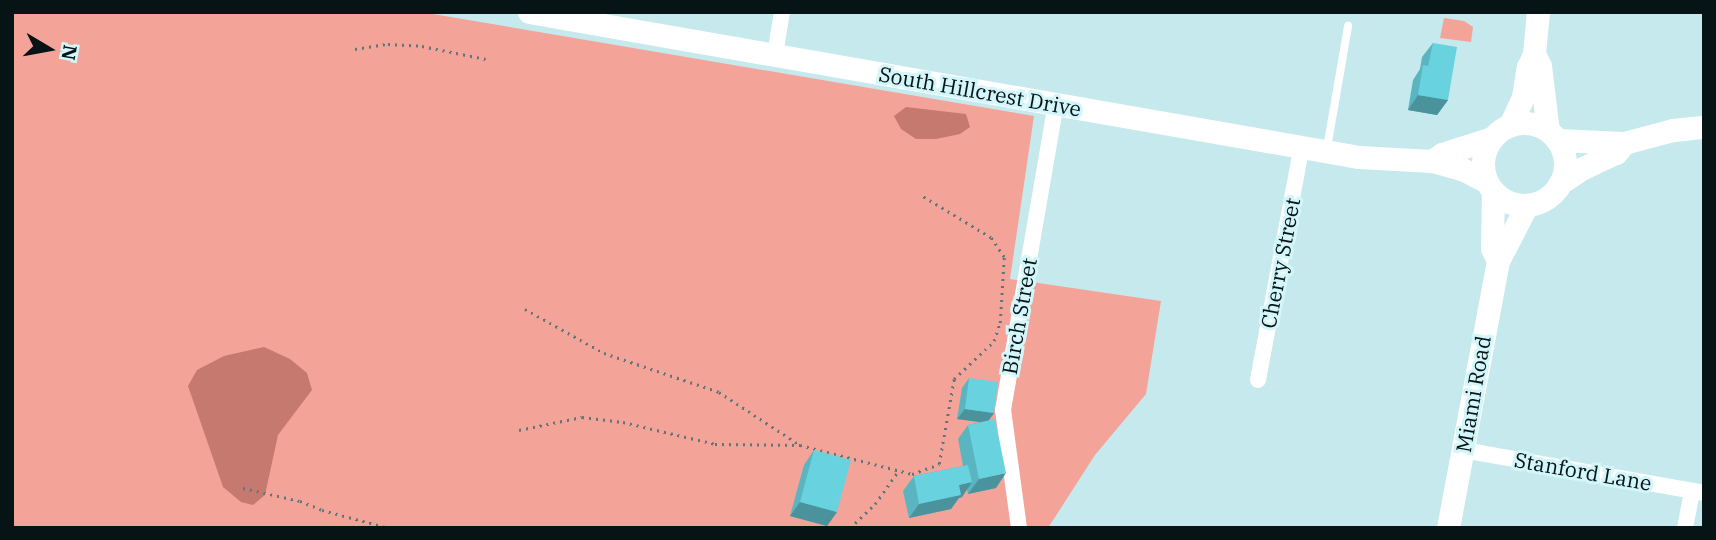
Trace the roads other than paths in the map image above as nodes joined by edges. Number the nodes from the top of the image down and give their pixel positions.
1 (529, 12) edge
2 (782, 12) edge
3 (1538, 12) edge
4 (589, 17) edge
5 (1348, 26) dead end
6 (1534, 54) junction
7 (775, 55) junction
8 (1056, 104) junction
9 (1704, 127) edge
10 (1501, 132) junction
11 (1552, 135) junction
12 (1624, 143) junction
13 (1302, 146) junction
14 (1327, 151) junction
15 (1432, 161) junction
16 (1559, 184) junction
17 (1490, 186) junction
18 (1527, 205) junction
19 (1498, 261) junction
20 (1258, 380) dead end
21 (1463, 450) junction
22 (1698, 492) edge
23 (1019, 528) edge
24 (1448, 528) edge
25 (1685, 528) edge

1 - 4 street, South Hillcrest Drive
2 - 7 street
3 - 6 street
4 - 7 street, South Hillcrest Drive
5 - 14 lane
6 - 10 street
6 - 11 street
7 - 8 street, South Hillcrest Drive
8 - 13 street, South Hillcrest Drive
8 - 23 street, Birch Street
9 - 12 street
10 - 11 street
10 - 15 street, South Hillcrest Drive
10 - 17 street
11 - 12 street
11 - 16 street
12 - 16 street
13 - 14 street, South Hillcrest Drive
13 - 20 street, Cherry Street
14 - 15 street, South Hillcrest Drive
15 - 17 street, South Hillcrest Drive
16 - 18 street
17 - 18 street
17 - 19 street, Miami Road
18 - 19 street, Miami Road
19 - 21 street, Miami Road
21 - 22 street, Stanford Lane
21 - 24 street, Miami Road
22 - 25 street

